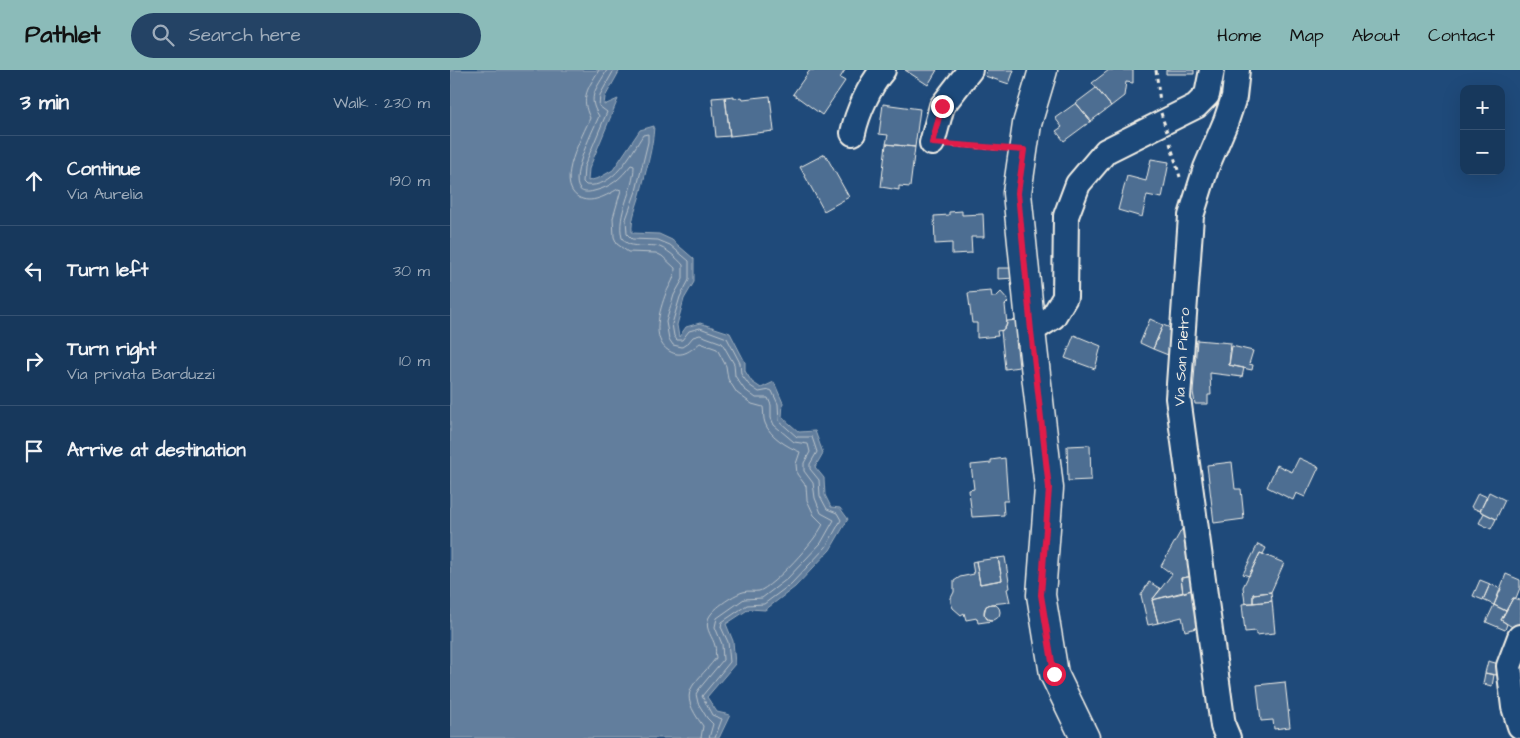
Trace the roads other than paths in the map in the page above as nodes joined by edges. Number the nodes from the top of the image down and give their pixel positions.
1 (869, 70) edge
2 (883, 70) edge
3 (970, 70) edge
4 (1044, 70) edge
5 (1212, 70) edge
6 (1237, 70) edge
7 (932, 143) road end
8 (1031, 331) junction
9 (1520, 638) edge
10 (1520, 726) edge
11 (1085, 738) edge
12 (1228, 738) edge

1 - 2 street
3 - 7 street
4 - 8 main road
5 - 8 street
6 - 12 street, Via San Pietro
8 - 11 main road
9 - 10 street

